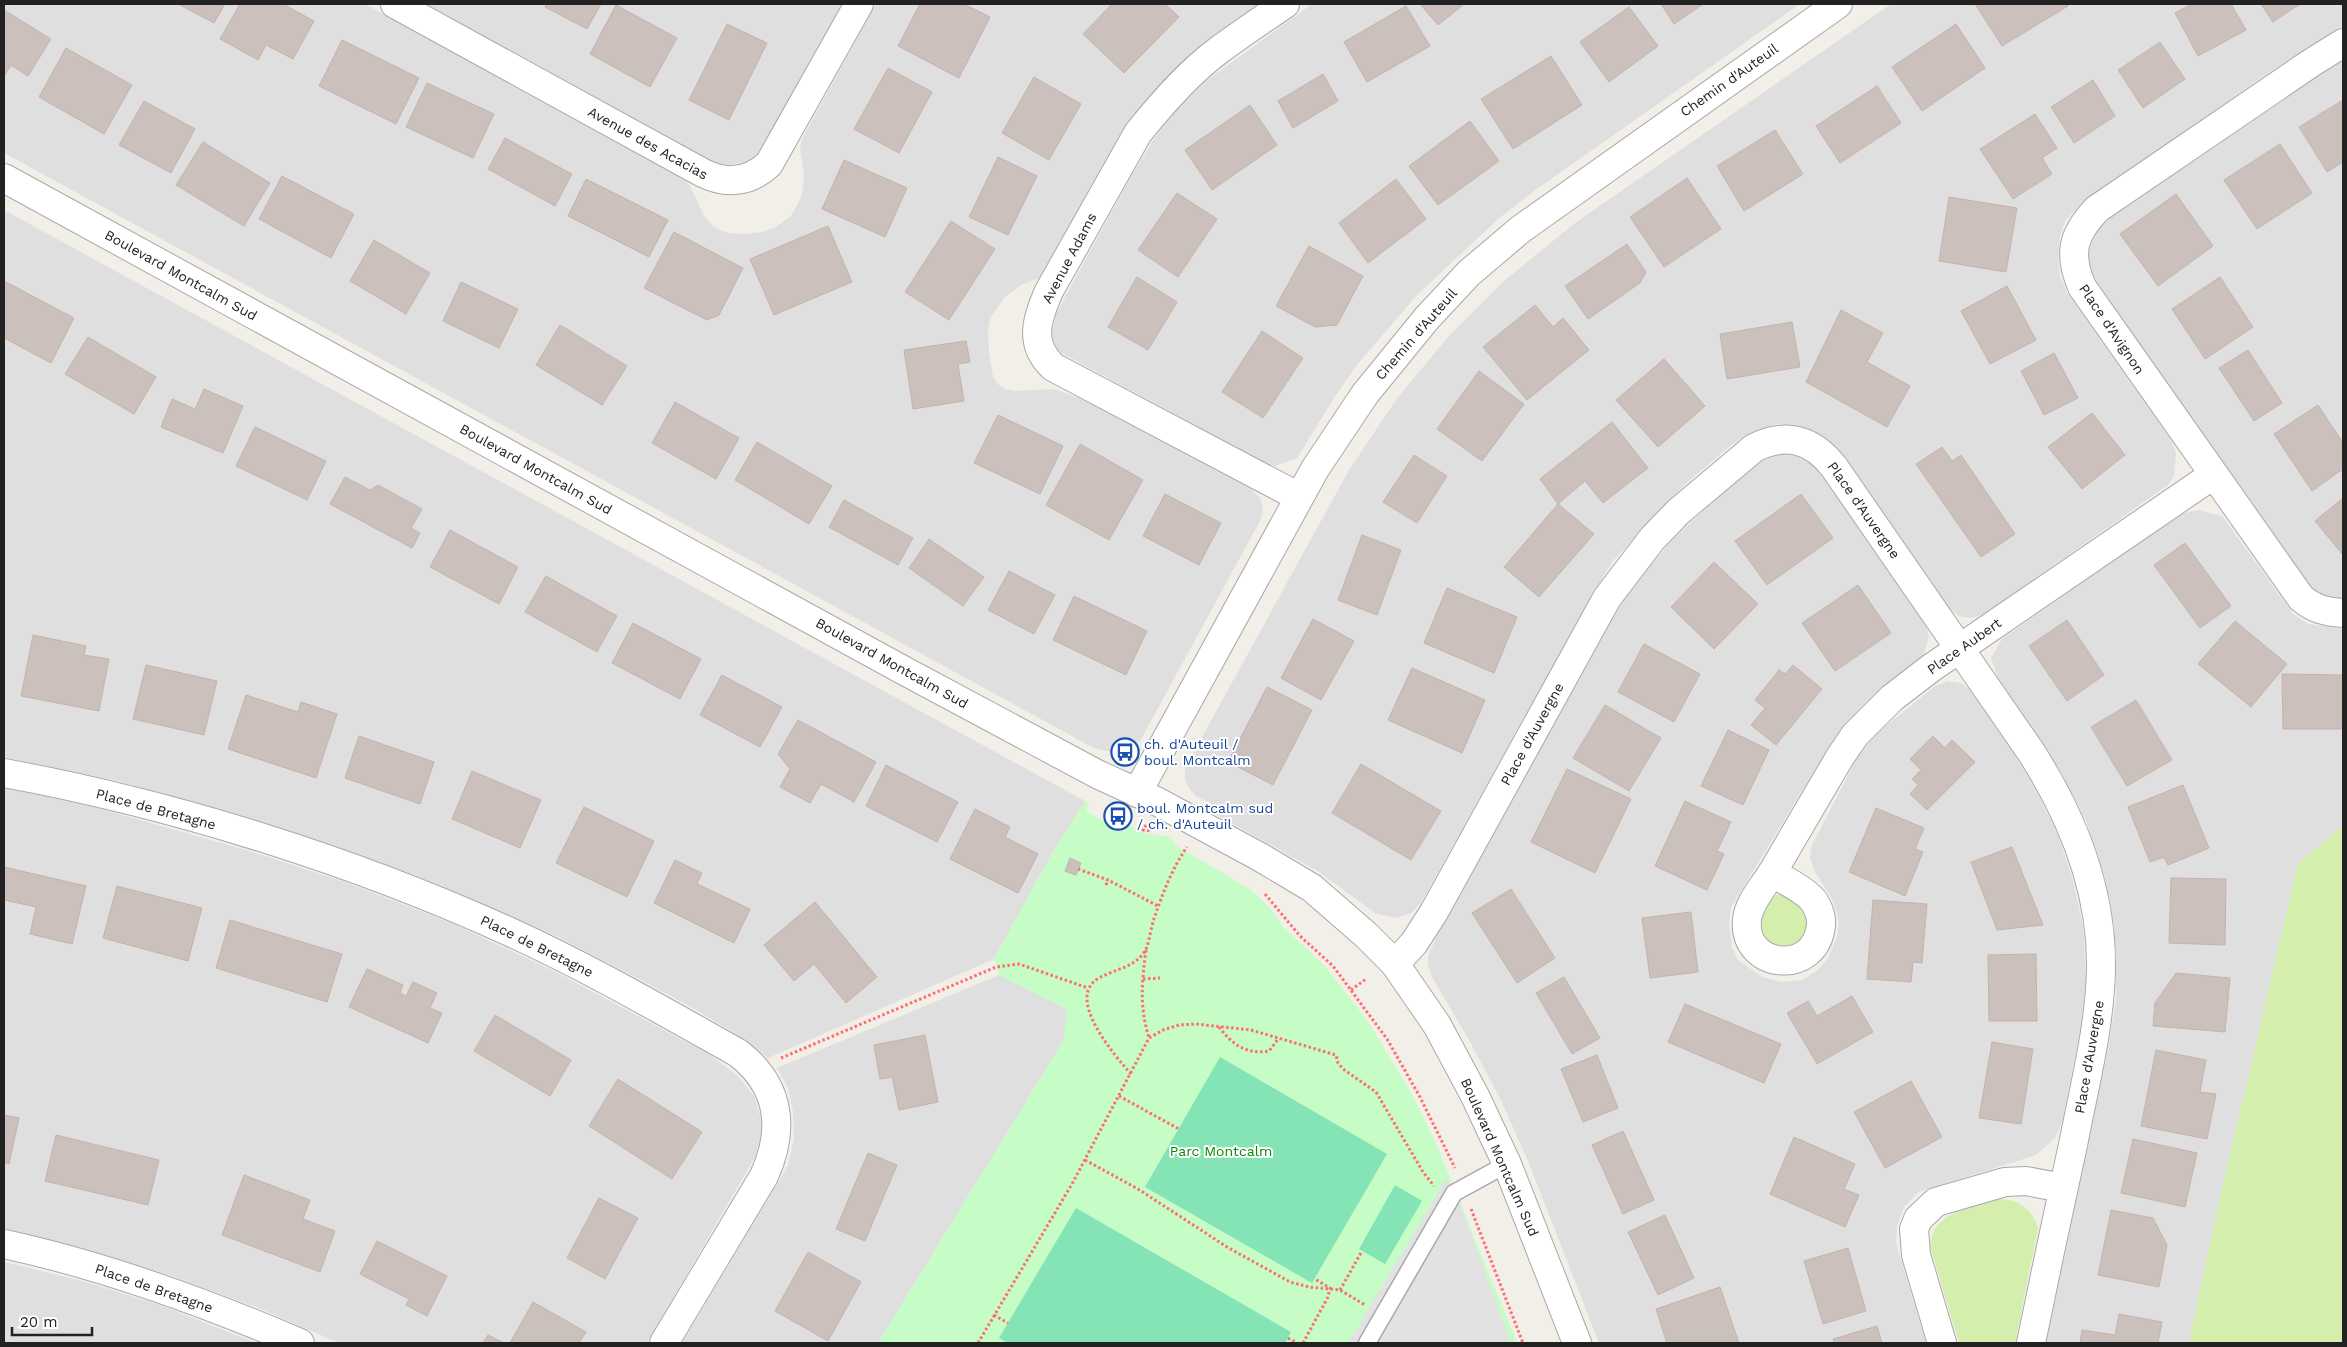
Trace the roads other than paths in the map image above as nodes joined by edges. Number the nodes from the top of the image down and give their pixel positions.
1 (395, 4) edge
2 (859, 4) edge
3 (1285, 4) edge
4 (1838, 4) edge
5 (2343, 43) edge
6 (4, 178) edge
7 (2212, 475) junction
8 (1299, 497) junction
9 (2343, 613) edge
10 (1961, 648) junction
11 (4, 773) edge
12 (1137, 793) junction
13 (1772, 873) dead end
14 (1395, 964) junction
15 (1507, 1164) junction
16 (2064, 1188) junction
17 (4, 1244) edge
18 (300, 1343) edge
19 (664, 1343) edge
20 (1367, 1343) edge
21 (1577, 1343) edge
22 (1942, 1343) edge
23 (2031, 1343) edge

1 - 2 street, Avenue des Acacias
3 - 8 street, Avenue Adams
4 - 8 street, Chemin d'Auteuil
5 - 7 street, Place d'Avignon
6 - 12 street, Boulevard Montcalm Sud
7 - 9 street, Place d'Avignon
7 - 10 street, Place Aubert
8 - 12 street, Chemin d'Auteuil
10 - 13 street, Place Aubert
10 - 14 street, Place d'Auvergne
10 - 16 street, Place d'Auvergne
11 - 19 street, Place de Bretagne
12 - 14 street, Boulevard Montcalm Sud
14 - 15 street, Boulevard Montcalm Sud
15 - 20 lane
15 - 21 street, Boulevard Montcalm Sud
16 - 22 street
16 - 23 street, Place d'Auvergne
17 - 18 street, Place de Bretagne

